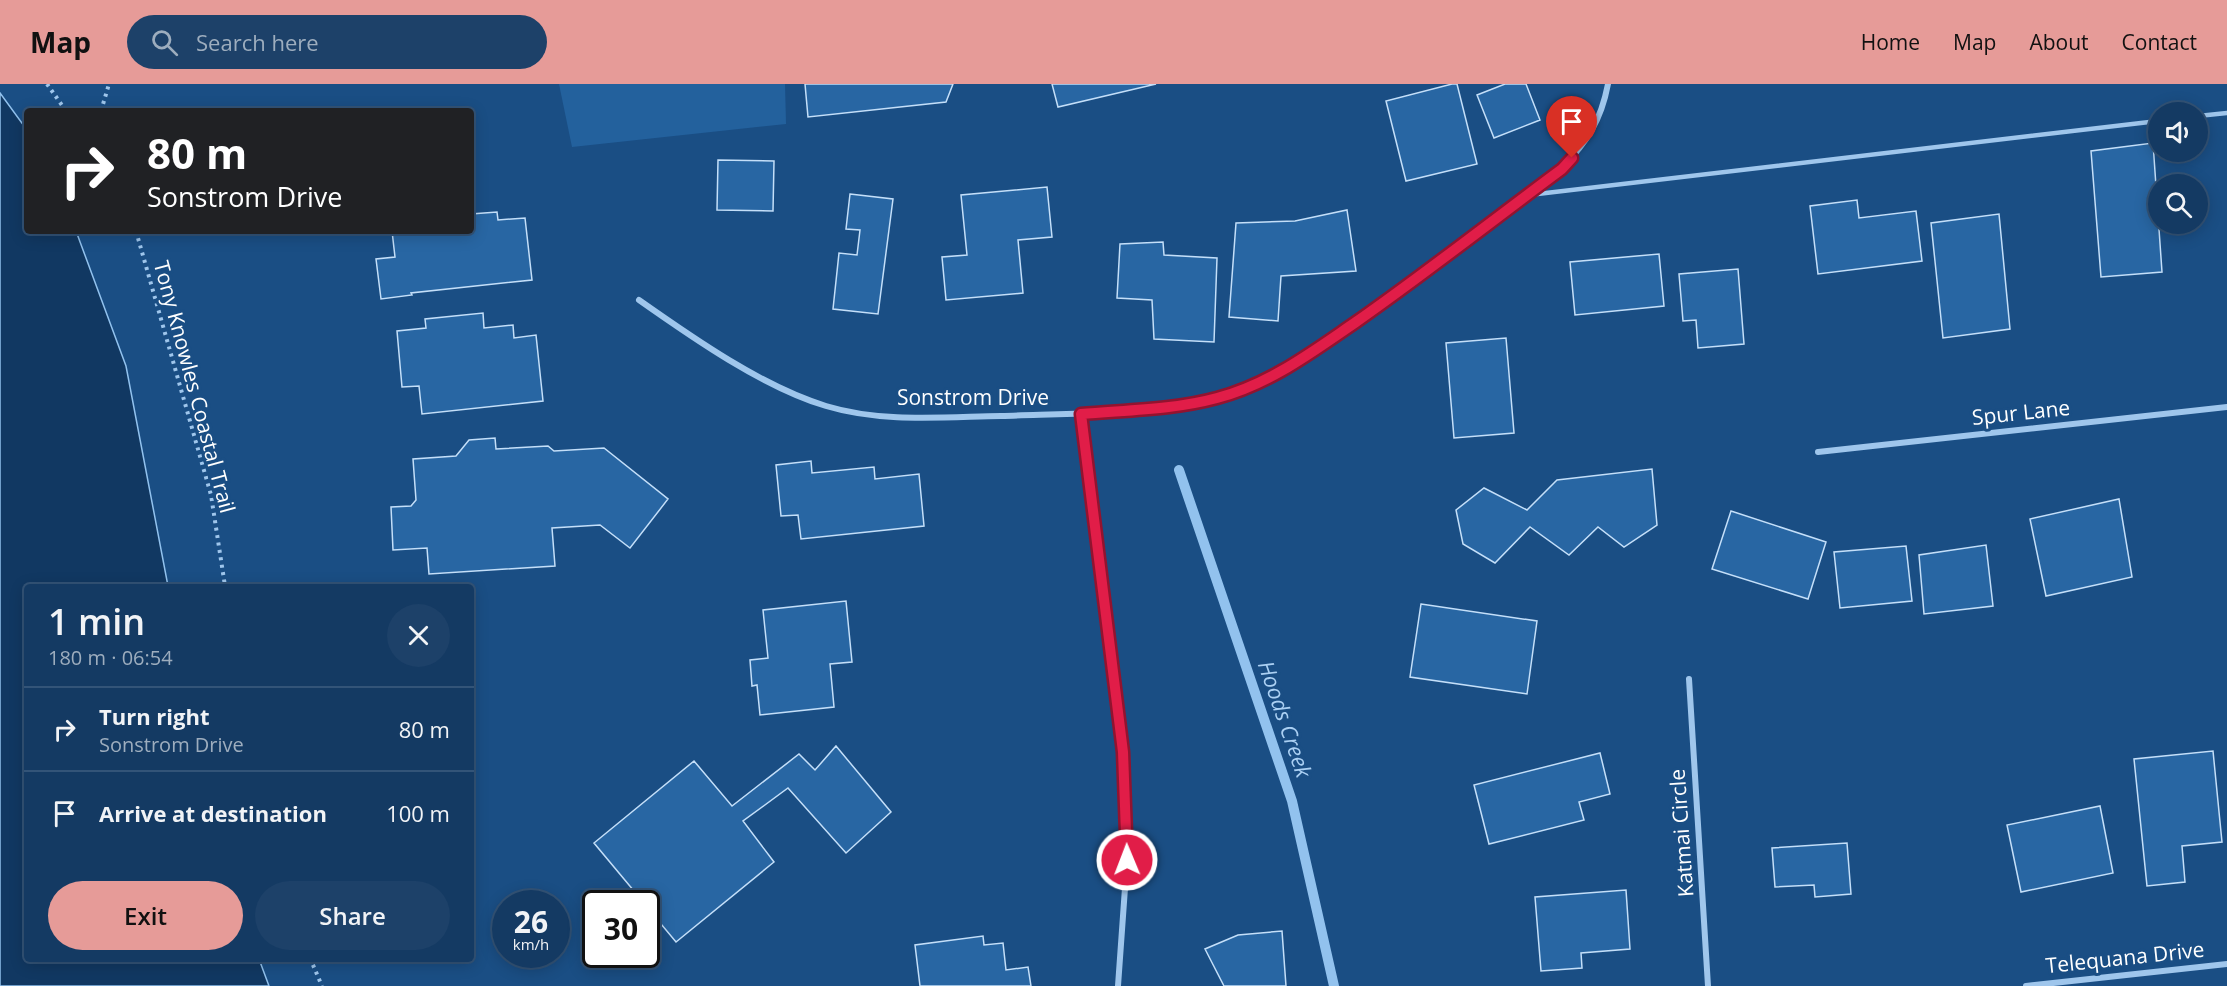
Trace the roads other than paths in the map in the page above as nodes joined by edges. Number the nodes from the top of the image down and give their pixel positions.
1 (1608, 84) edge
2 (2227, 113) edge
3 (2208, 115) edge
4 (2148, 122) edge
5 (1527, 195) junction
6 (639, 300) dead end
7 (2227, 407) edge
8 (1081, 414) junction
9 (1818, 452) dead end
10 (1689, 678) dead end
11 (2227, 964) edge
12 (1118, 986) edge
13 (1708, 986) edge
14 (2026, 986) edge

1 - 5 street, Sonstrom Drive
2 - 3 lane
4 - 5 lane
5 - 8 street, Sonstrom Drive
6 - 8 street, Sonstrom Drive
7 - 9 street, Spur Lane
8 - 12 street
10 - 13 street, Katmai Circle
11 - 14 street, Telequana Drive

